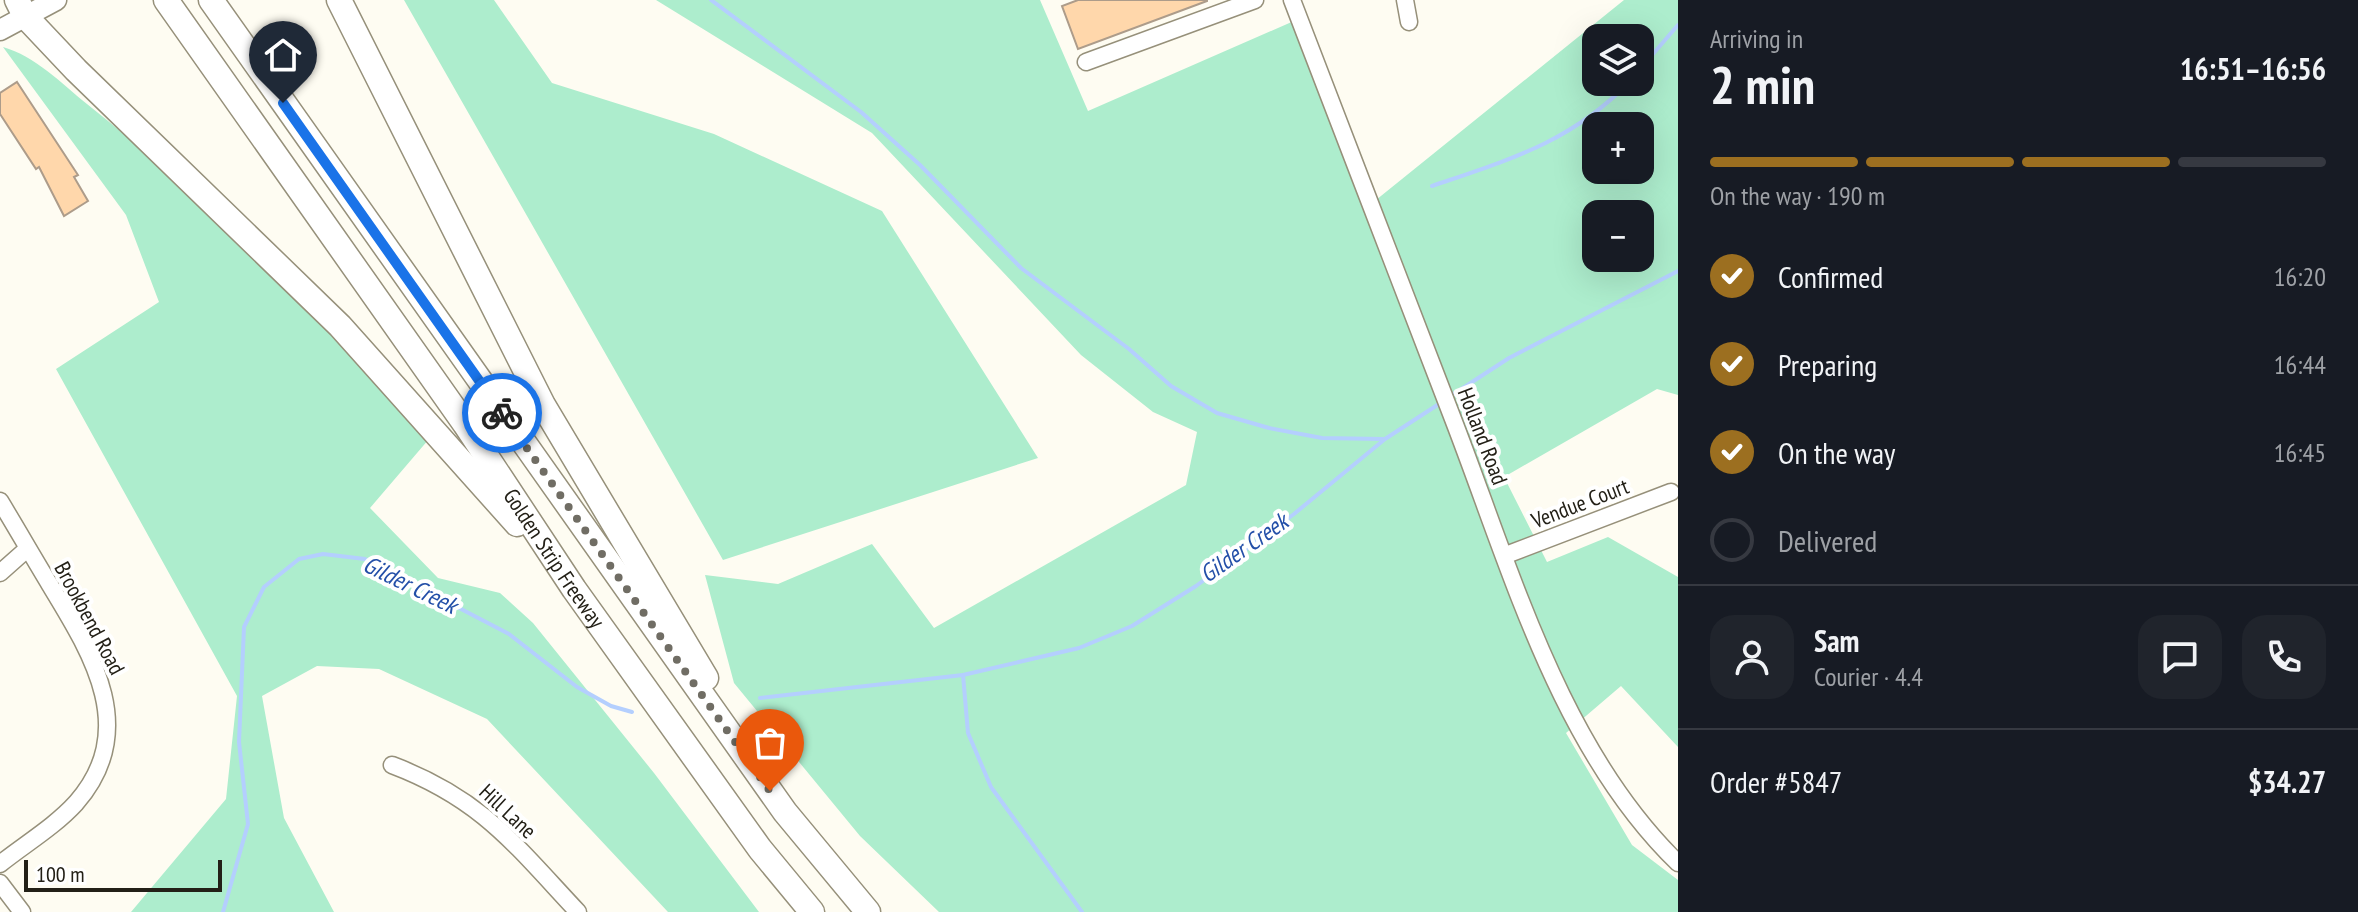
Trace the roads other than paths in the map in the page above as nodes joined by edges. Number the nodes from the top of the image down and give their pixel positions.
1 (56, 0) edge
2 (166, 0) edge
3 (211, 0) edge
4 (339, 0) edge
5 (1255, 0) edge
6 (1292, 0) edge
7 (1405, 0) edge
8 (21, 8) edge
9 (1409, 22) dead end
10 (0, 30) edge
11 (1086, 62) dead end
12 (1671, 492) dead end
13 (0, 501) edge
14 (27, 549) junction
15 (1506, 555) junction
16 (0, 573) edge
17 (574, 589) junction
18 (392, 765) dead end
19 (770, 791) junction
20 (1678, 863) edge
21 (0, 864) edge
22 (0, 883) edge
23 (22, 912) edge
24 (578, 912) edge
25 (812, 912) edge
26 (868, 912) edge

1 - 8 main road
2 - 17 highway, Golden Strip Freeway
3 - 19 highway, Golden Strip Freeway
4 - 19 highway
5 - 11 street
6 - 15 street, Holland Road
7 - 9 street
8 - 10 main road
8 - 17 highway
12 - 15 street, Vendue Court
13 - 14 street, Brookbend Road
14 - 16 street
14 - 21 street, Brookbend Road
15 - 20 street, Holland Road
17 - 25 highway, Golden Strip Freeway
18 - 24 street, Hill Lane
19 - 26 highway, Golden Strip Freeway
22 - 23 street

